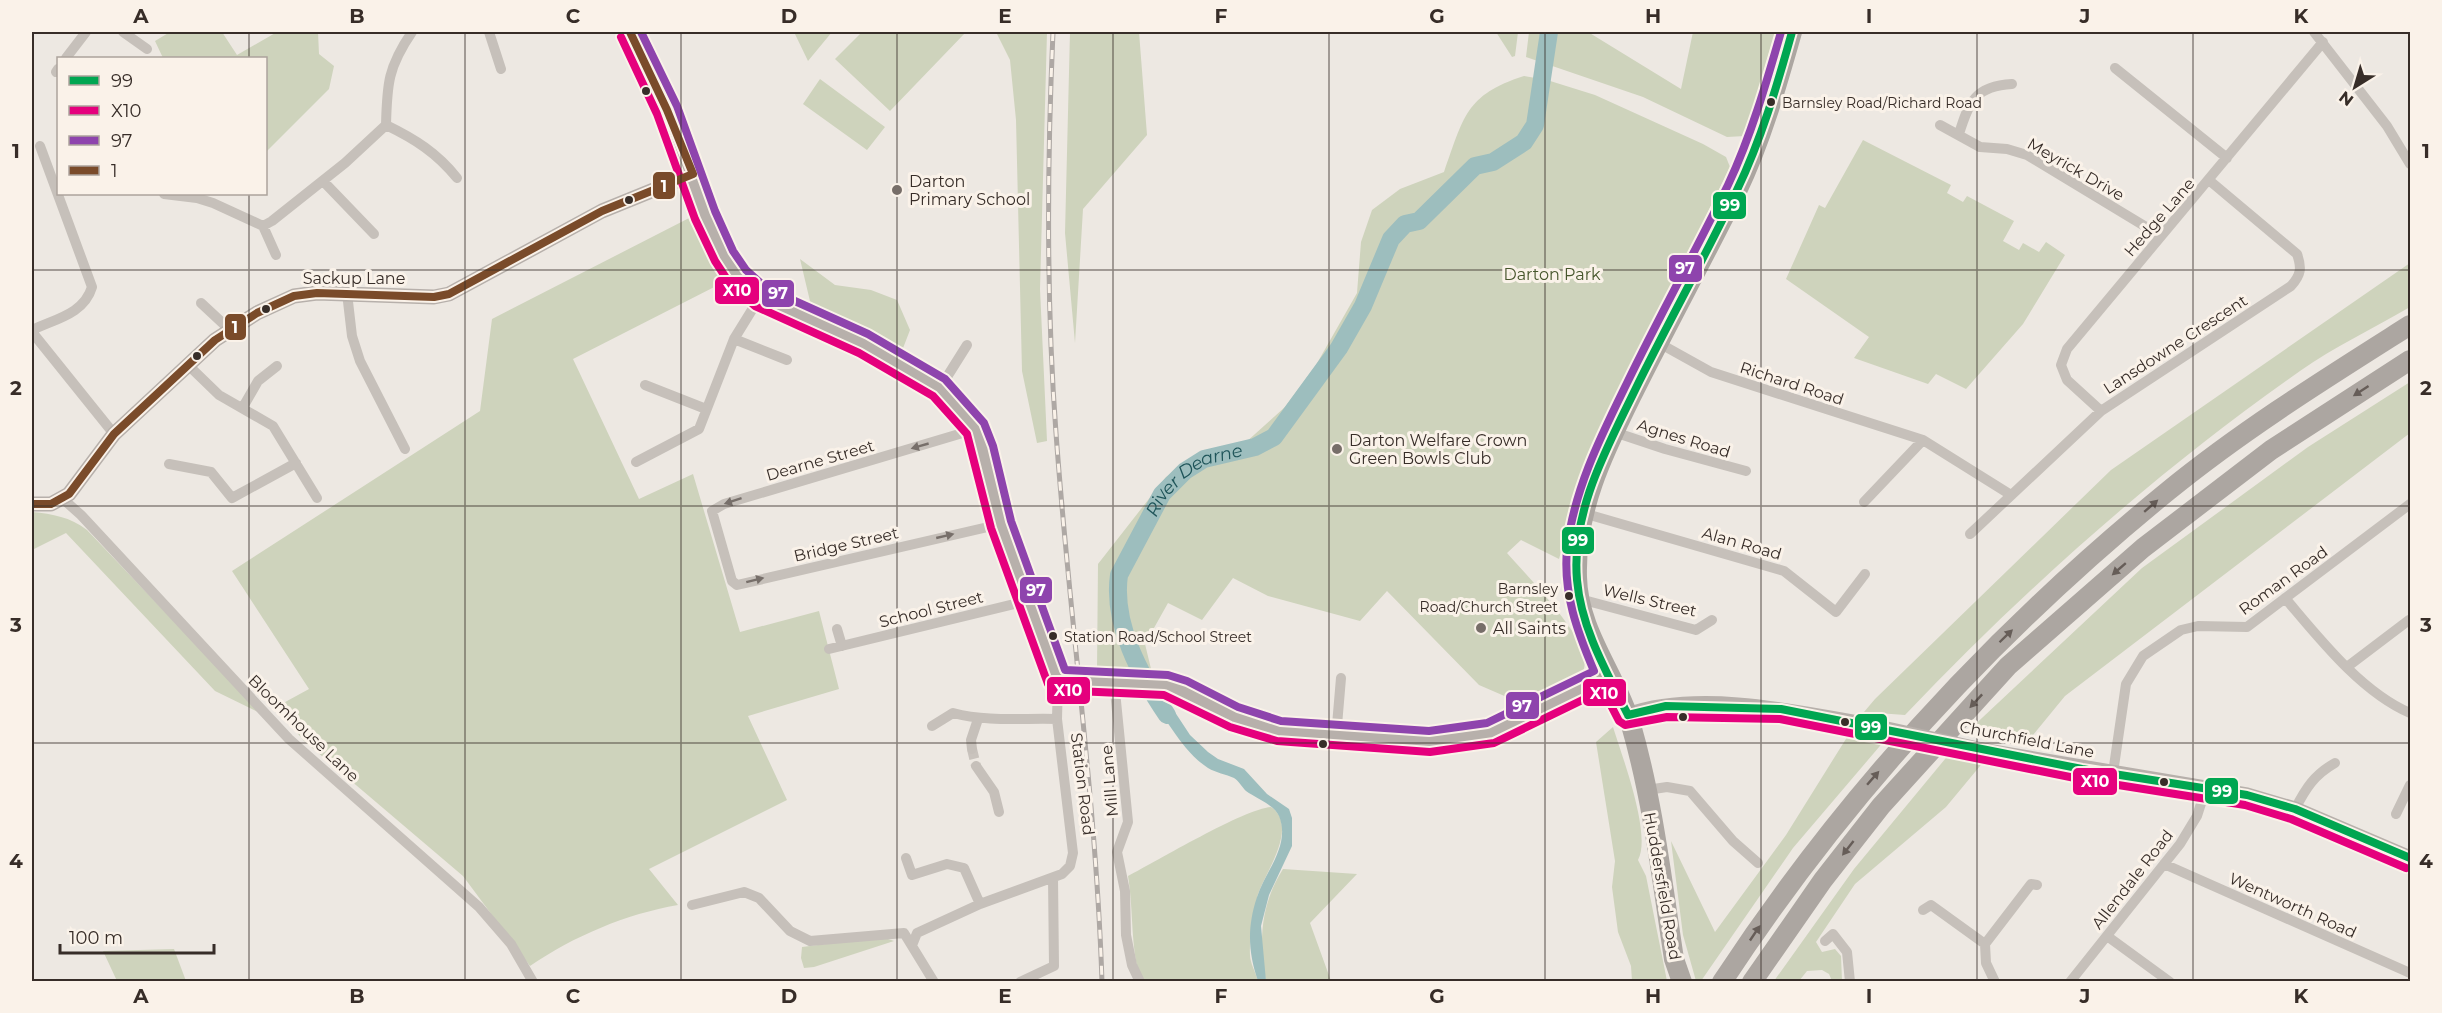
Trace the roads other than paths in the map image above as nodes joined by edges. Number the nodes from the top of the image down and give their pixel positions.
1 (86, 32) edge
2 (123, 32) edge
3 (396, 32) edge
4 (489, 32) edge
5 (630, 32) edge
6 (1792, 32) edge
7 (2314, 32) edge
8 (409, 36) edge
9 (2323, 42) junction
10 (147, 49) dead end
11 (67, 57) edge
12 (2115, 68) dead end
13 (501, 69) dead end
14 (2012, 84) dead end
15 (386, 125) junction
16 (1940, 125) dead end
17 (1959, 134) junction
18 (40, 147) dead end
19 (2227, 158) junction
20 (2410, 164) edge
21 (693, 174) junction
22 (457, 178) dead end
23 (324, 180) junction
24 (2210, 181) junction
25 (57, 193) edge
26 (58, 195) edge
27 (172, 195) edge
28 (263, 226) junction
29 (374, 234) dead end
30 (2161, 236) junction
31 (276, 255) dead end
32 (348, 293) junction
33 (760, 297) junction
34 (201, 303) dead end
35 (2410, 326) edge
36 (230, 330) junction
37 (32, 331) edge
38 (734, 339) junction
39 (1658, 342) junction
40 (968, 345) dead end
41 (787, 360) dead end
42 (2410, 360) edge
43 (188, 365) junction
44 (277, 366) dead end
45 (645, 385) dead end
46 (940, 388) junction
47 (243, 407) junction
48 (706, 410) junction
49 (2101, 411) junction
50 (976, 429) junction
51 (1614, 432) junction
52 (114, 434) junction
53 (1923, 440) junction
54 (405, 449) dead end
55 (636, 462) dead end
56 (297, 463) junction
57 (169, 464) dead end
58 (1746, 471) dead end
59 (2011, 495) junction
60 (317, 498) dead end
61 (63, 499) junction
62 (1864, 502) dead end
63 (32, 504) edge
64 (2410, 504) edge
65 (1583, 513) junction
66 (1001, 524) junction
67 (1970, 534) dead end
68 (723, 549) joint
69 (1865, 574) dead end
70 (2285, 598) junction
71 (1580, 599) junction
72 (1027, 601) junction
73 (1712, 620) dead end
74 (2410, 622) edge
75 (837, 629) dead end
76 (842, 646) junction
77 (829, 649) dead end
78 (2348, 667) junction
79 (1608, 676) junction
80 (1341, 678) dead end
81 (1058, 680) junction
82 (1114, 681) junction
83 (2410, 712) edge
84 (1628, 716) junction
85 (978, 719) junction
86 (1057, 719) junction
87 (932, 726) dead end
88 (1336, 737) junction
89 (972, 749) tunnel mouth
90 (2335, 763) dead end
91 (976, 766) tunnel mouth
92 (2113, 773) junction
93 (2410, 785) edge
94 (2206, 788) junction
95 (1647, 790) junction
96 (2295, 808) junction
97 (999, 812) dead end
98 (2396, 814) dead end
99 (906, 858) dead end
100 (2410, 858) edge
101 (1758, 863) dead end
102 (2164, 864) junction
103 (1053, 878) junction
104 (2037, 885) dead end
105 (980, 904) junction
106 (692, 905) dead end
107 (1923, 910) dead end
108 (2107, 936) junction
109 (1825, 941) dead end
110 (913, 942) junction
111 (1986, 944) junction
112 (2410, 972) edge
113 (531, 977) edge
114 (934, 981) edge
115 (1020, 981) edge
116 (1140, 981) edge
117 (1682, 981) edge
118 (1722, 981) edge
119 (1752, 981) edge
120 (1850, 981) edge
121 (1995, 981) edge
122 (2070, 981) edge
123 (2170, 981) edge

1 - 11 street
2 - 10 street
3 - 8 street
4 - 13 street
5 - 21 street, Station Road
6 - 39 highway, Huddersfield Road
7 - 9 street
8 - 15 street
9 - 19 street, Hedge Lane
9 - 20 street
12 - 19 street
14 - 17 street
15 - 22 street
15 - 23 street
16 - 17 street, Meyrick Drive
17 - 30 street, Meyrick Drive
18 - 25 street
19 - 24 street, Hedge Lane
21 - 32 street, Sackup Lane
21 - 33 street, Station Road
23 - 28 street
23 - 29 street
24 - 30 street, Hedge Lane
24 - 49 street, Lansdowne Crescent
26 - 37 street
27 - 28 street
28 - 31 street
30 - 49 street, Hedge Lane
32 - 36 street, Sackup Lane
32 - 54 street
33 - 38 street
33 - 46 street, Station Road
34 - 36 street
118 -> 35 highway
36 - 43 street, Sackup Lane
37 - 52 street
38 - 41 street
38 - 48 street
39 - 51 highway, Huddersfield Road
39 - 53 street, Richard Road
40 - 46 street
42 -> 119 highway
43 - 47 street
43 - 52 street, Sackup Lane
44 - 47 street
45 - 48 street
46 - 50 street, Station Road
47 - 56 street
48 - 55 street
49 - 59 street, Lansdowne Crescent
50 - 66 street, Station Road
50 -> 68 street, Dearne Street
51 - 58 street, Agnes Road
51 - 65 highway, Huddersfield Road
52 - 61 street, Sackup Lane
53 - 59 street, Richard Road
53 - 62 street
56 - 57 street
56 - 60 street
59 - 67 street, Lansdowne Crescent
61 - 63 street
61 - 113 street, Bloomhouse Lane
64 - 70 street, Roman Road
65 - 69 street, Alan Road
65 - 71 highway, Huddersfield Road
68 -> 66 street, Bridge Street
66 - 72 street, Station Road
70 - 78 street
70 - 92 street, Roman Road
71 - 73 street, Wells Street
71 - 79 highway, Huddersfield Road
72 - 76 street, School Street
72 - 81 street, Station Road
74 - 78 street
75 - 76 street
76 - 77 street, School Street
78 - 83 street
79 - 84 highway, Huddersfield Road
79 - 88 street
80 - 88 street
81 - 82 street
81 - 86 street, Station Road
82 - 88 street
82 - 116 street, Mill Lane
84 - 92 street, Churchfield Lane, bridge
84 - 95 highway, Huddersfield Road
85 - 86 street, Station Road
85 - 87 street, Station Road
85 - 89 street
86 - 103 street, Station Road
90 - 96 street
91 - 97 street
92 - 94 street, Churchfield Lane
93 - 98 street
94 - 96 street, Churchfield Lane
94 - 102 street, Allendale Road
95 - 101 street, Huddersfield Road
95 - 117 highway, Huddersfield Road
96 - 100 street, Churchfield Lane
99 - 105 street
102 - 108 street, Allendale Road
102 - 112 street, Wentworth Road
103 - 105 street
103 - 115 street
104 - 111 street
105 - 110 street
106 - 110 street
107 - 111 street
108 - 122 street, Allendale Road
108 - 123 street
109 - 120 street
110 - 114 street
111 - 121 street

